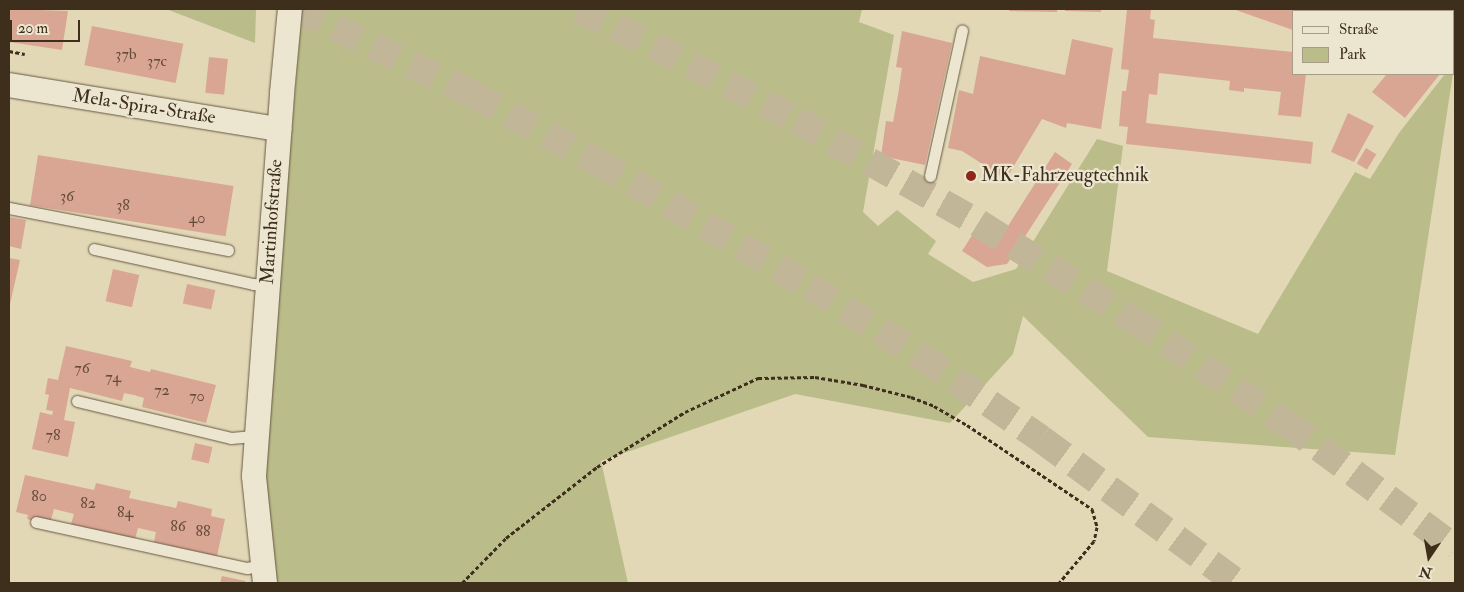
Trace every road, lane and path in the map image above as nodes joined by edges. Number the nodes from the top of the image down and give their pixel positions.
1 (290, 9) edge
2 (962, 30) dead end
3 (9, 51) edge
4 (25, 54) dead end
5 (9, 85) edge
6 (279, 129) junction
7 (930, 176) dead end
8 (9, 208) edge
9 (94, 249) dead end
10 (228, 250) dead end
11 (267, 285) junction
12 (77, 402) dead end
13 (256, 436) junction
14 (36, 522) dead end
15 (264, 574) edge
16 (462, 583) edge
17 (1059, 583) edge

1 - 6 street, Martinhofstraße
2 - 7 lane
3 - 4 path
5 - 6 street, Mela-Spira-Straße
6 - 11 street, Martinhofstraße
8 - 10 lane
9 - 11 lane
11 - 13 street, Martinhofstraße
12 - 13 lane
13 - 15 street, Martinhofstraße
14 - 15 lane, Martinhofstraße
16 - 17 path

